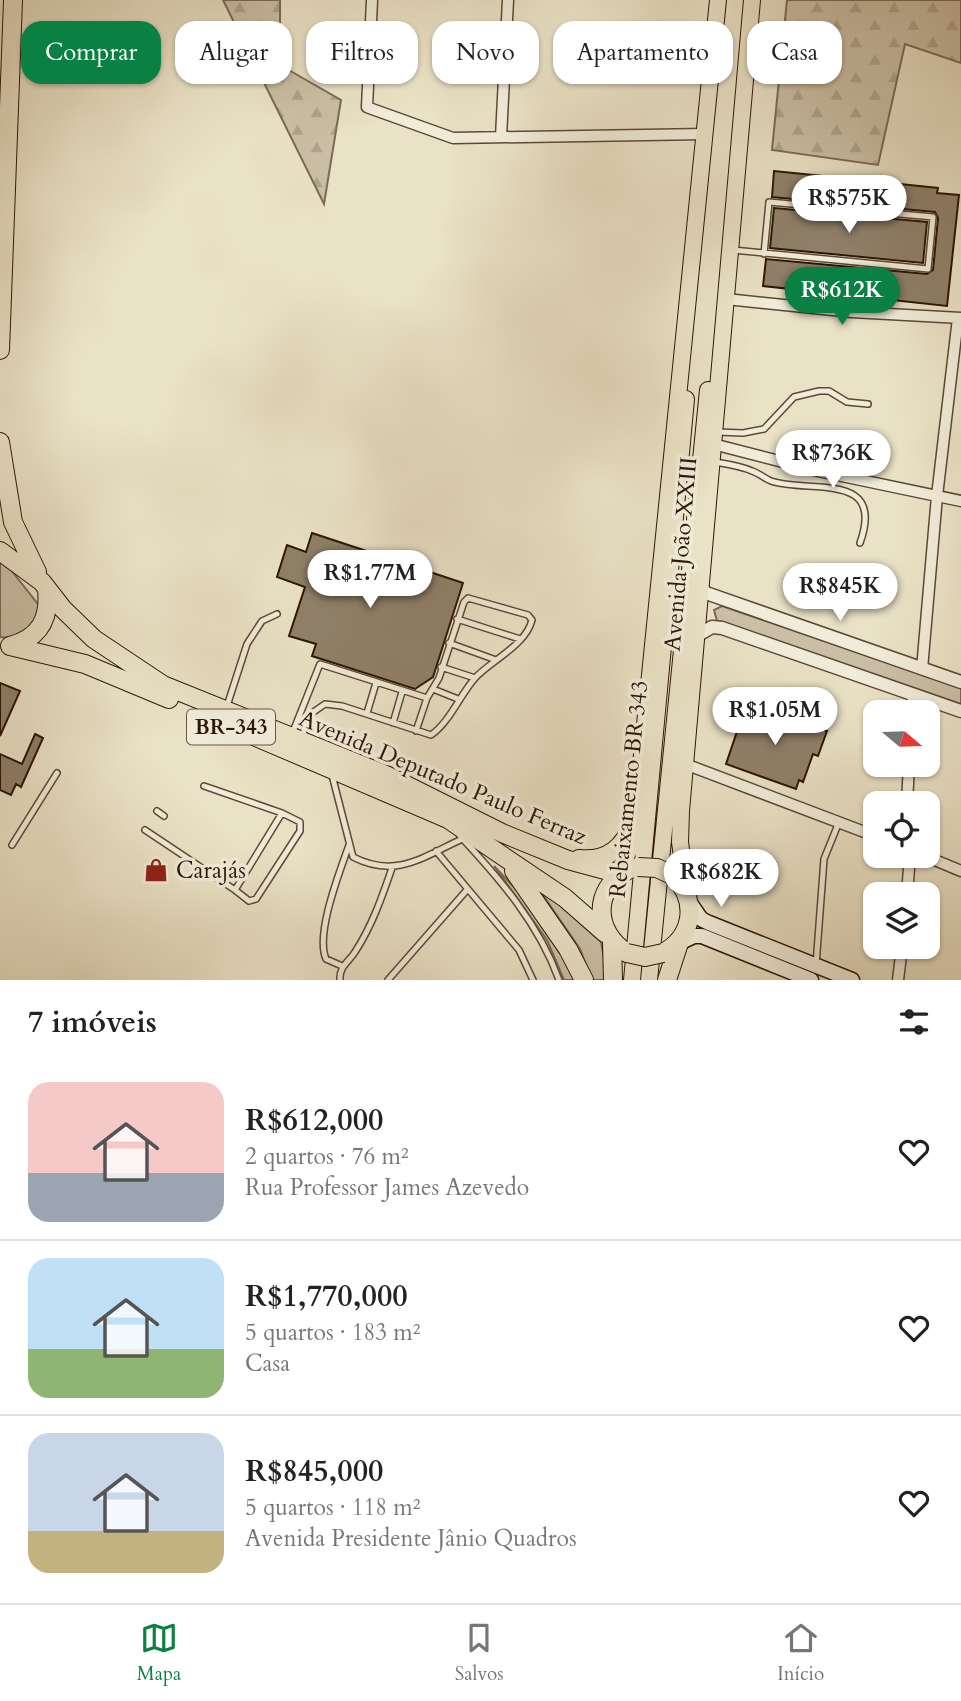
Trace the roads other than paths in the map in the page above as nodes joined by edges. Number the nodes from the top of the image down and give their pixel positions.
1 (13, 0) edge
2 (372, 0) edge
3 (508, 0) edge
4 (718, 0) edge
5 (752, 0) edge
6 (705, 134) junction
7 (501, 137) junction
8 (732, 219) junction
9 (729, 250) junction
10 (764, 254) junction
11 (692, 270) junction
12 (726, 299) junction
13 (959, 318) edge
14 (0, 350) edge
15 (868, 404) dead end
16 (714, 438) junction
17 (0, 442) edge
18 (712, 462) junction
19 (937, 496) junction
20 (961, 501) edge
21 (860, 542) dead end
22 (0, 551) edge
23 (44, 584) junction
24 (695, 587) junction
25 (669, 602) joint
26 (277, 614) dead end
27 (457, 619) junction
28 (698, 635) junction
29 (520, 639) junction
30 (449, 643) junction
31 (5, 646) edge
32 (496, 660) junction
33 (441, 667) junction
34 (922, 669) junction
35 (475, 678) junction
36 (961, 682) edge
37 (376, 683) junction
38 (433, 690) junction
39 (402, 692) junction
40 (913, 694) junction
41 (427, 698) junction
42 (458, 699) junction
43 (913, 700) edge
44 (961, 711) edge
45 (226, 712) junction
46 (367, 713) junction
47 (393, 723) junction
48 (416, 731) junction
49 (296, 739) junction
50 (685, 764) junction
51 (331, 769) junction
52 (57, 772) dead end
53 (204, 786) dead end
54 (158, 811) dead end
55 (282, 813) junction
56 (439, 814) junction
57 (164, 816) dead end
58 (634, 822) junction
59 (839, 822) junction
60 (145, 830) dead end
61 (863, 831) edge
62 (502, 833) junction
63 (462, 839) junction
64 (12, 845) dead end
65 (349, 845) junction
66 (436, 851) junction
67 (495, 851) junction
68 (940, 862) edge
69 (392, 868) junction
70 (961, 871) edge
71 (620, 874) junction
72 (235, 890) junction
73 (466, 891) junction
74 (688, 898) junction
75 (608, 937) junction
76 (678, 943) junction
77 (901, 959) edge
78 (342, 966) junction
79 (817, 974) edge
80 (340, 980) edge
81 (388, 980) edge
82 (533, 980) edge
83 (559, 980) edge
84 (584, 980) edge
85 (613, 980) edge
86 (632, 980) edge
87 (649, 980) edge
88 (667, 980) edge
89 (852, 980) edge
90 (898, 980) edge

1 - 14 highway
2 - 7 street
3 - 7 street
4 - 6 main road, Avenida João XXIII
5 - 8 main road, Avenida João XXIII
6 - 7 street
6 - 11 main road, Avenida João XXIII
8 - 9 main road, Avenida João XXIII
8 - 24 main road, Avenida João XXIII
9 - 10 lane
9 - 12 main road, Avenida João XXIII
10 - 10 lane
11 - 25 main road, Avenida João XXIII
11 - 58 main road, Avenida João XXIII
12 - 13 street
12 - 16 main road, Avenida João XXIII
13 - 19 street
15 - 16 lane
16 - 18 main road, Avenida João XXIII
16 - 19 street
17 - 23 highway, Avenida Deputado Paulo Ferraz / BR-343
18 - 21 lane
18 - 24 main road, Avenida João XXIII
19 - 20 street
19 - 34 street
22 - 23 highway, Avenida Deputado Paulo Ferraz / BR-343
23 - 31 highway
23 - 45 highway, Avenida Deputado Paulo Ferraz / BR-343
24 - 28 main road, Avenida João XXIII
24 - 34 street
24 - 87 main road, Rebaixamento BR 343
25 - 86 main road, Rebaixamento BR 343
26 - 45 lane
27 - 29 lane
27 - 29 lane
27 - 30 lane
28 - 40 street
28 - 50 main road, Avenida João XXIII
29 - 32 lane
30 - 32 lane
30 - 33 lane
31 - 51 highway, Avenida Deputado Paulo Ferraz / BR-343
32 - 35 lane
33 - 35 lane
33 - 38 lane
34 - 36 street
35 - 42 lane
37 - 39 lane
37 - 46 lane
37 - 49 lane
38 - 41 lane
38 - 42 lane
39 - 41 lane
39 - 47 lane
40 - 43 street
40 - 44 street
41 - 48 lane
42 - 48 lane
45 - 49 highway, Avenida Deputado Paulo Ferraz / BR-343
46 - 47 lane
46 - 49 lane
47 - 48 lane
49 - 62 highway, Avenida Deputado Paulo Ferraz / BR-343
50 - 59 street
50 - 74 main road, Avenida João XXIII
51 - 56 highway, Avenida Deputado Paulo Ferraz / BR-343
51 - 65 lane
52 - 64 lane
53 - 55 lane
54 - 57 lane
55 - 72 lane
55 - 72 lane
56 - 63 lane, Avenida Deputado Paulo Ferraz
56 - 67 highway, Avenida Deputado Paulo Ferraz / BR-343
58 - 62 highway
58 - 71 main road, Avenida João XXIII
59 - 61 street
59 - 79 lane
60 - 72 lane
62 - 71 highway, Avenida Deputado Paulo Ferraz / BR-343
63 - 66 lane
63 - 83 lane, Avenida Deputado Paulo Ferraz
65 - 69 lane
65 - 78 lane
66 - 69 lane
66 - 73 lane
67 - 75 highway, Avenida Deputado Paulo Ferraz / BR-343
67 - 84 highway
68 - 70 street
69 - 78 lane
71 - 74 highway, bridge
71 - 75 highway
73 - 81 lane
73 - 82 lane
74 - 76 highway
74 - 79 main road
75 - 76 highway, BR-343, bridge
75 - 85 highway
76 - 79 main road
76 - 88 highway
77 - 90 street
78 - 80 lane
79 - 89 main road

